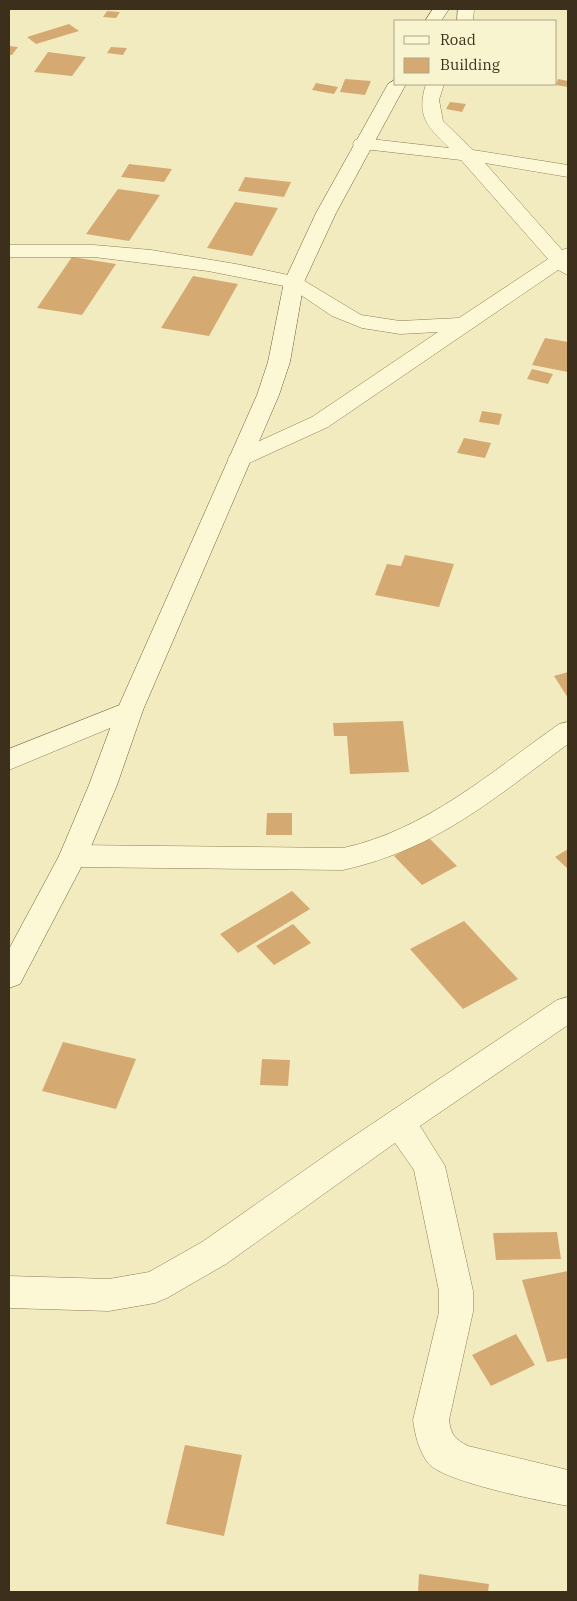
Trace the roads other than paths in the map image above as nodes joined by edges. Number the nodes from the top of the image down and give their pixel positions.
1 (441, 9) edge
2 (434, 20) edge
3 (396, 85) edge
4 (435, 85) edge
5 (362, 144) junction
6 (467, 156) junction
7 (568, 171) edge
8 (9, 251) edge
9 (565, 261) edge
10 (294, 282) junction
11 (464, 324) junction
12 (239, 459) junction
13 (130, 710) junction
14 (568, 731) edge
15 (9, 760) edge
16 (73, 856) junction
17 (9, 976) edge
18 (568, 1009) edge
19 (400, 1124) junction
20 (9, 1292) edge
21 (568, 1488) edge

1 - 2 street
3 - 5 street
4 - 6 street
5 - 6 street
5 - 10 street
6 - 7 street
6 - 9 street
8 - 10 street
9 - 11 street
10 - 11 street
10 - 12 street
11 - 12 street
12 - 13 street
13 - 15 street
13 - 16 street
14 - 16 street
16 - 17 street
18 - 19 street
19 - 20 street
19 - 21 street

